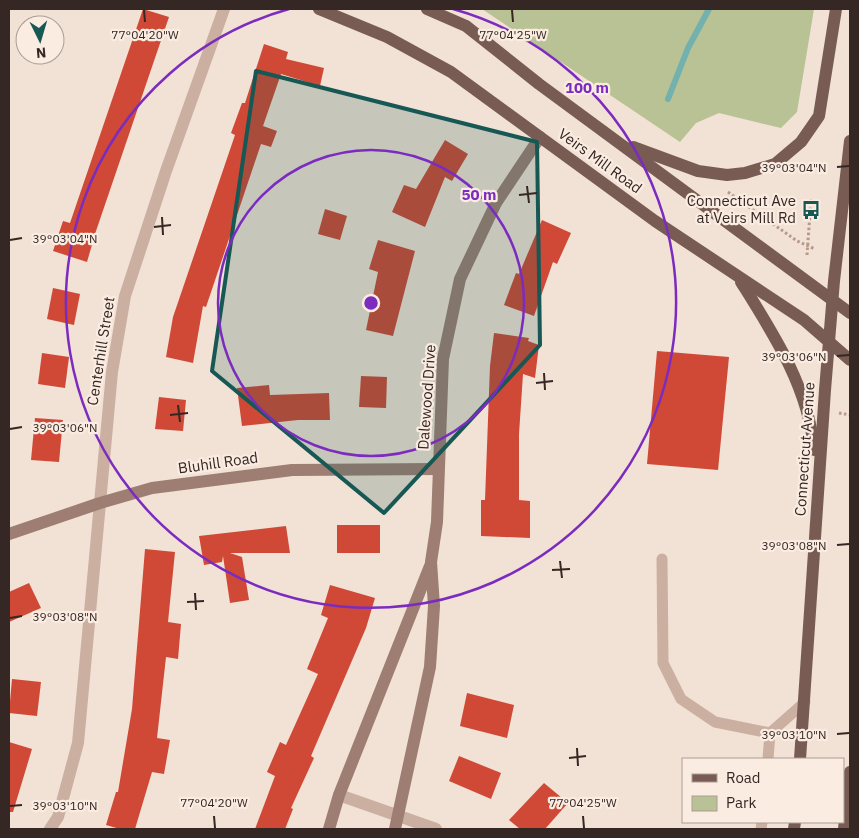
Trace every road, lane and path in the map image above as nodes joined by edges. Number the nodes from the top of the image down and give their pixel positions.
1 (224, 9) edge
2 (318, 9) edge
3 (427, 9) edge
4 (836, 9) edge
5 (540, 137) junction
6 (617, 141) junction
7 (850, 141) edge
8 (727, 186) dead end
9 (811, 199) dead end
10 (808, 246) junction
11 (815, 249) dead end
12 (807, 254) dead end
13 (738, 278) junction
14 (833, 299) junction
15 (850, 313) edge
16 (830, 343) junction
17 (850, 360) edge
18 (839, 413) dead end
19 (850, 415) edge
20 (438, 469) junction
21 (817, 486) junction
22 (100, 503) junction
23 (9, 534) edge
24 (662, 559) dead end
25 (431, 562) junction
26 (805, 702) junction
27 (770, 733) junction
28 (768, 758) edge
29 (800, 758) edge
30 (850, 772) edge
31 (339, 795) junction
32 (398, 816) junction
33 (50, 829) edge
34 (329, 829) edge
35 (395, 829) edge
36 (436, 829) edge
37 (844, 829) edge

1 - 22 street, Centerhill Street
2 - 5 main road, Veirs Mill Road
3 - 6 main road, Veirs Mill Road
4 - 6 main road
5 - 13 main road, Veirs Mill Road
5 - 20 street, Dalewood Drive
6 - 14 main road, Veirs Mill Road
7 - 14 main road, Connecticut Avenue
8 - 10 path
9 - 10 path
10 - 11 path
10 - 12 path
13 - 16 main road, Veirs Mill Road
13 - 21 main road
14 - 15 main road, Veirs Mill Road
14 - 16 main road, Connecticut Avenue
16 - 17 main road, Veirs Mill Road
16 - 21 main road, Connecticut Avenue
18 - 19 path
20 - 22 street, Bluhill Road
20 - 25 street, Dalewood Drive
21 - 26 main road, Connecticut Avenue
22 - 23 street, Bluhill Road
22 - 33 street, Centerhill Street
24 - 27 lane
25 - 31 street, Dalewood Drive
25 - 32 street, Dalewood Drive
26 - 27 lane
26 - 29 main road, Connecticut Avenue
27 - 28 lane
30 - 37 main road
31 - 32 street
31 - 34 street, Dalewood Drive
32 - 35 street, Dalewood Drive
32 - 36 street

